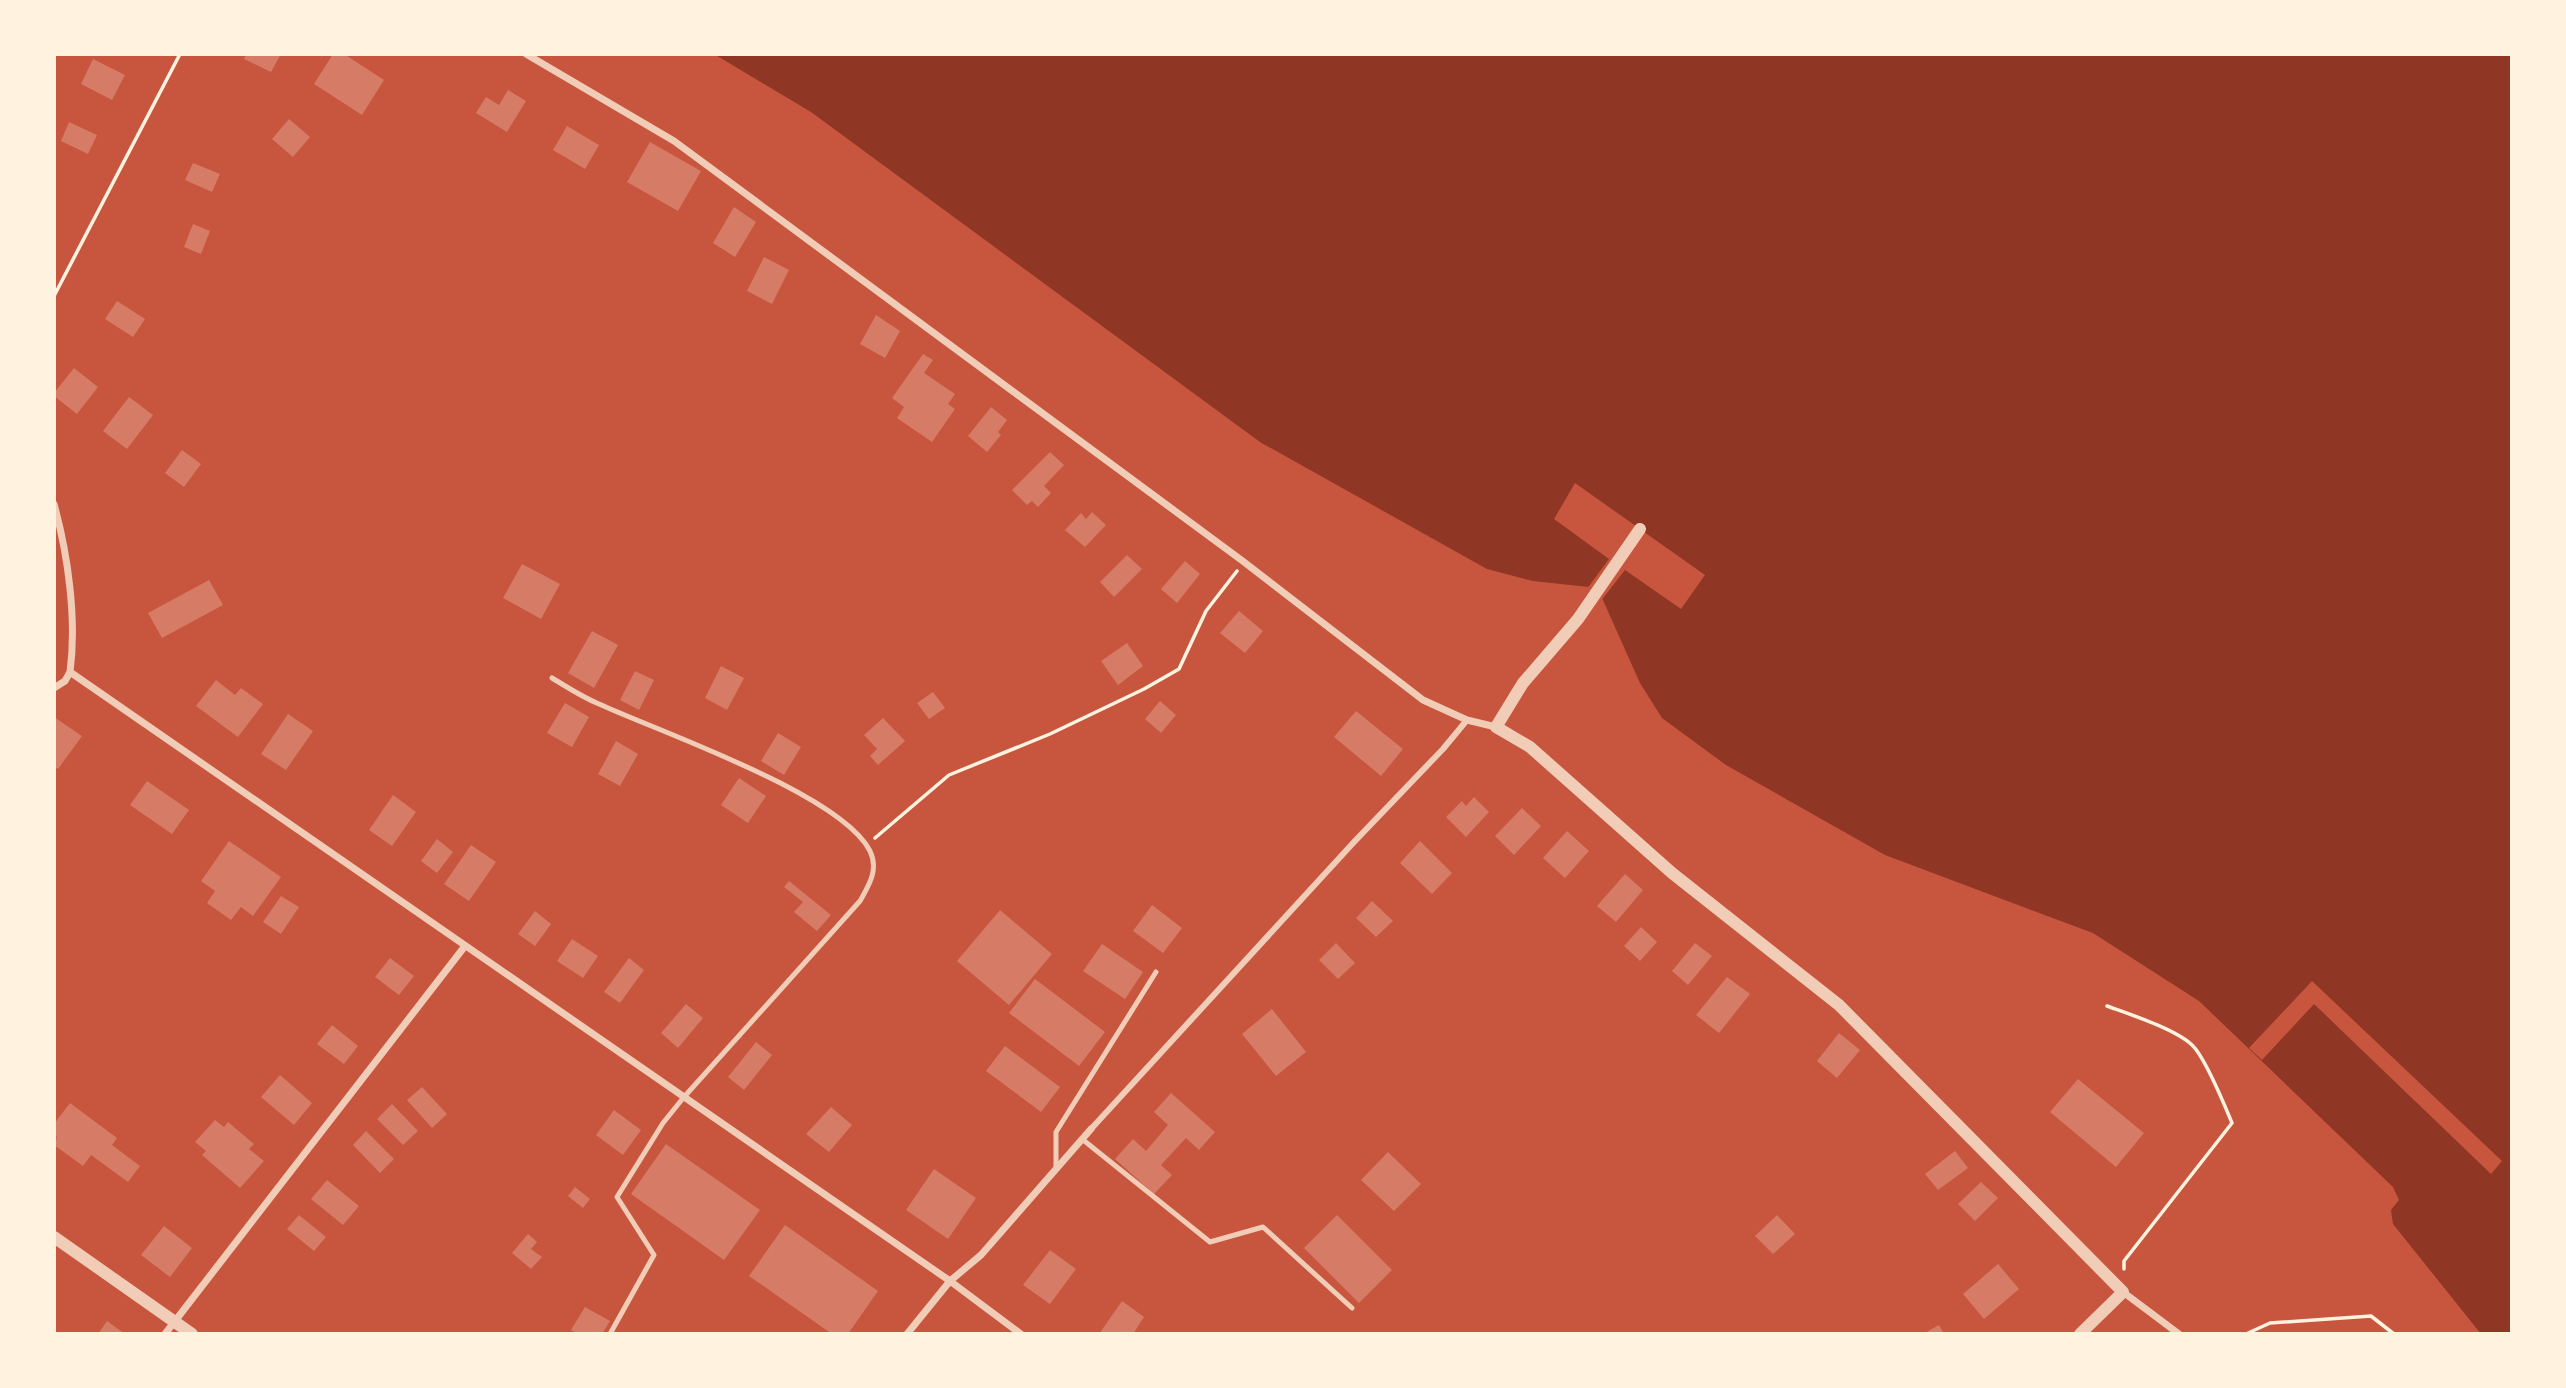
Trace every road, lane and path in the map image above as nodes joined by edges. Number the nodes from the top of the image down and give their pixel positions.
1 (180, 54) edge
2 (526, 54) edge
3 (54, 296) edge
4 (54, 504) edge
5 (1640, 529) dead end
6 (1244, 562) junction
7 (70, 672) junction
8 (552, 678) dead end
9 (54, 688) edge
10 (1467, 720) junction
11 (1496, 727) junction
12 (866, 846) junction
13 (465, 946) junction
14 (1156, 972) dead end
15 (2107, 1006) dead end
16 (684, 1097) junction
17 (1091, 1129) joint
18 (1082, 1139) junction
19 (1056, 1167) junction
20 (54, 1237) edge
21 (950, 1281) junction
22 (2123, 1292) junction
23 (1352, 1308) dead end
24 (174, 1321) junction
25 (165, 1334) edge
26 (192, 1334) edge
27 (610, 1334) edge
28 (908, 1334) edge
29 (1021, 1334) edge
30 (2080, 1334) edge
31 (2179, 1334) edge
32 (2246, 1334) edge
33 (2394, 1334) edge

1 - 3 path
2 - 6 street
4 - 7 street
5 - 11 street
6 - 10 street
6 - 12 path
7 - 9 street
7 - 13 street
8 - 12 lane
10 - 11 street
10 - 17 street
11 - 22 street
12 - 16 lane
13 - 16 street
13 - 24 street
14 - 19 lane
15 - 22 path
16 - 21 street
16 - 27 lane
17 - 18 street
18 - 19 street
18 - 23 lane
19 - 21 street
20 - 24 street
21 - 28 street
21 - 29 street
22 - 30 street
22 - 31 street
24 - 25 street
24 - 26 street
32 - 33 path

